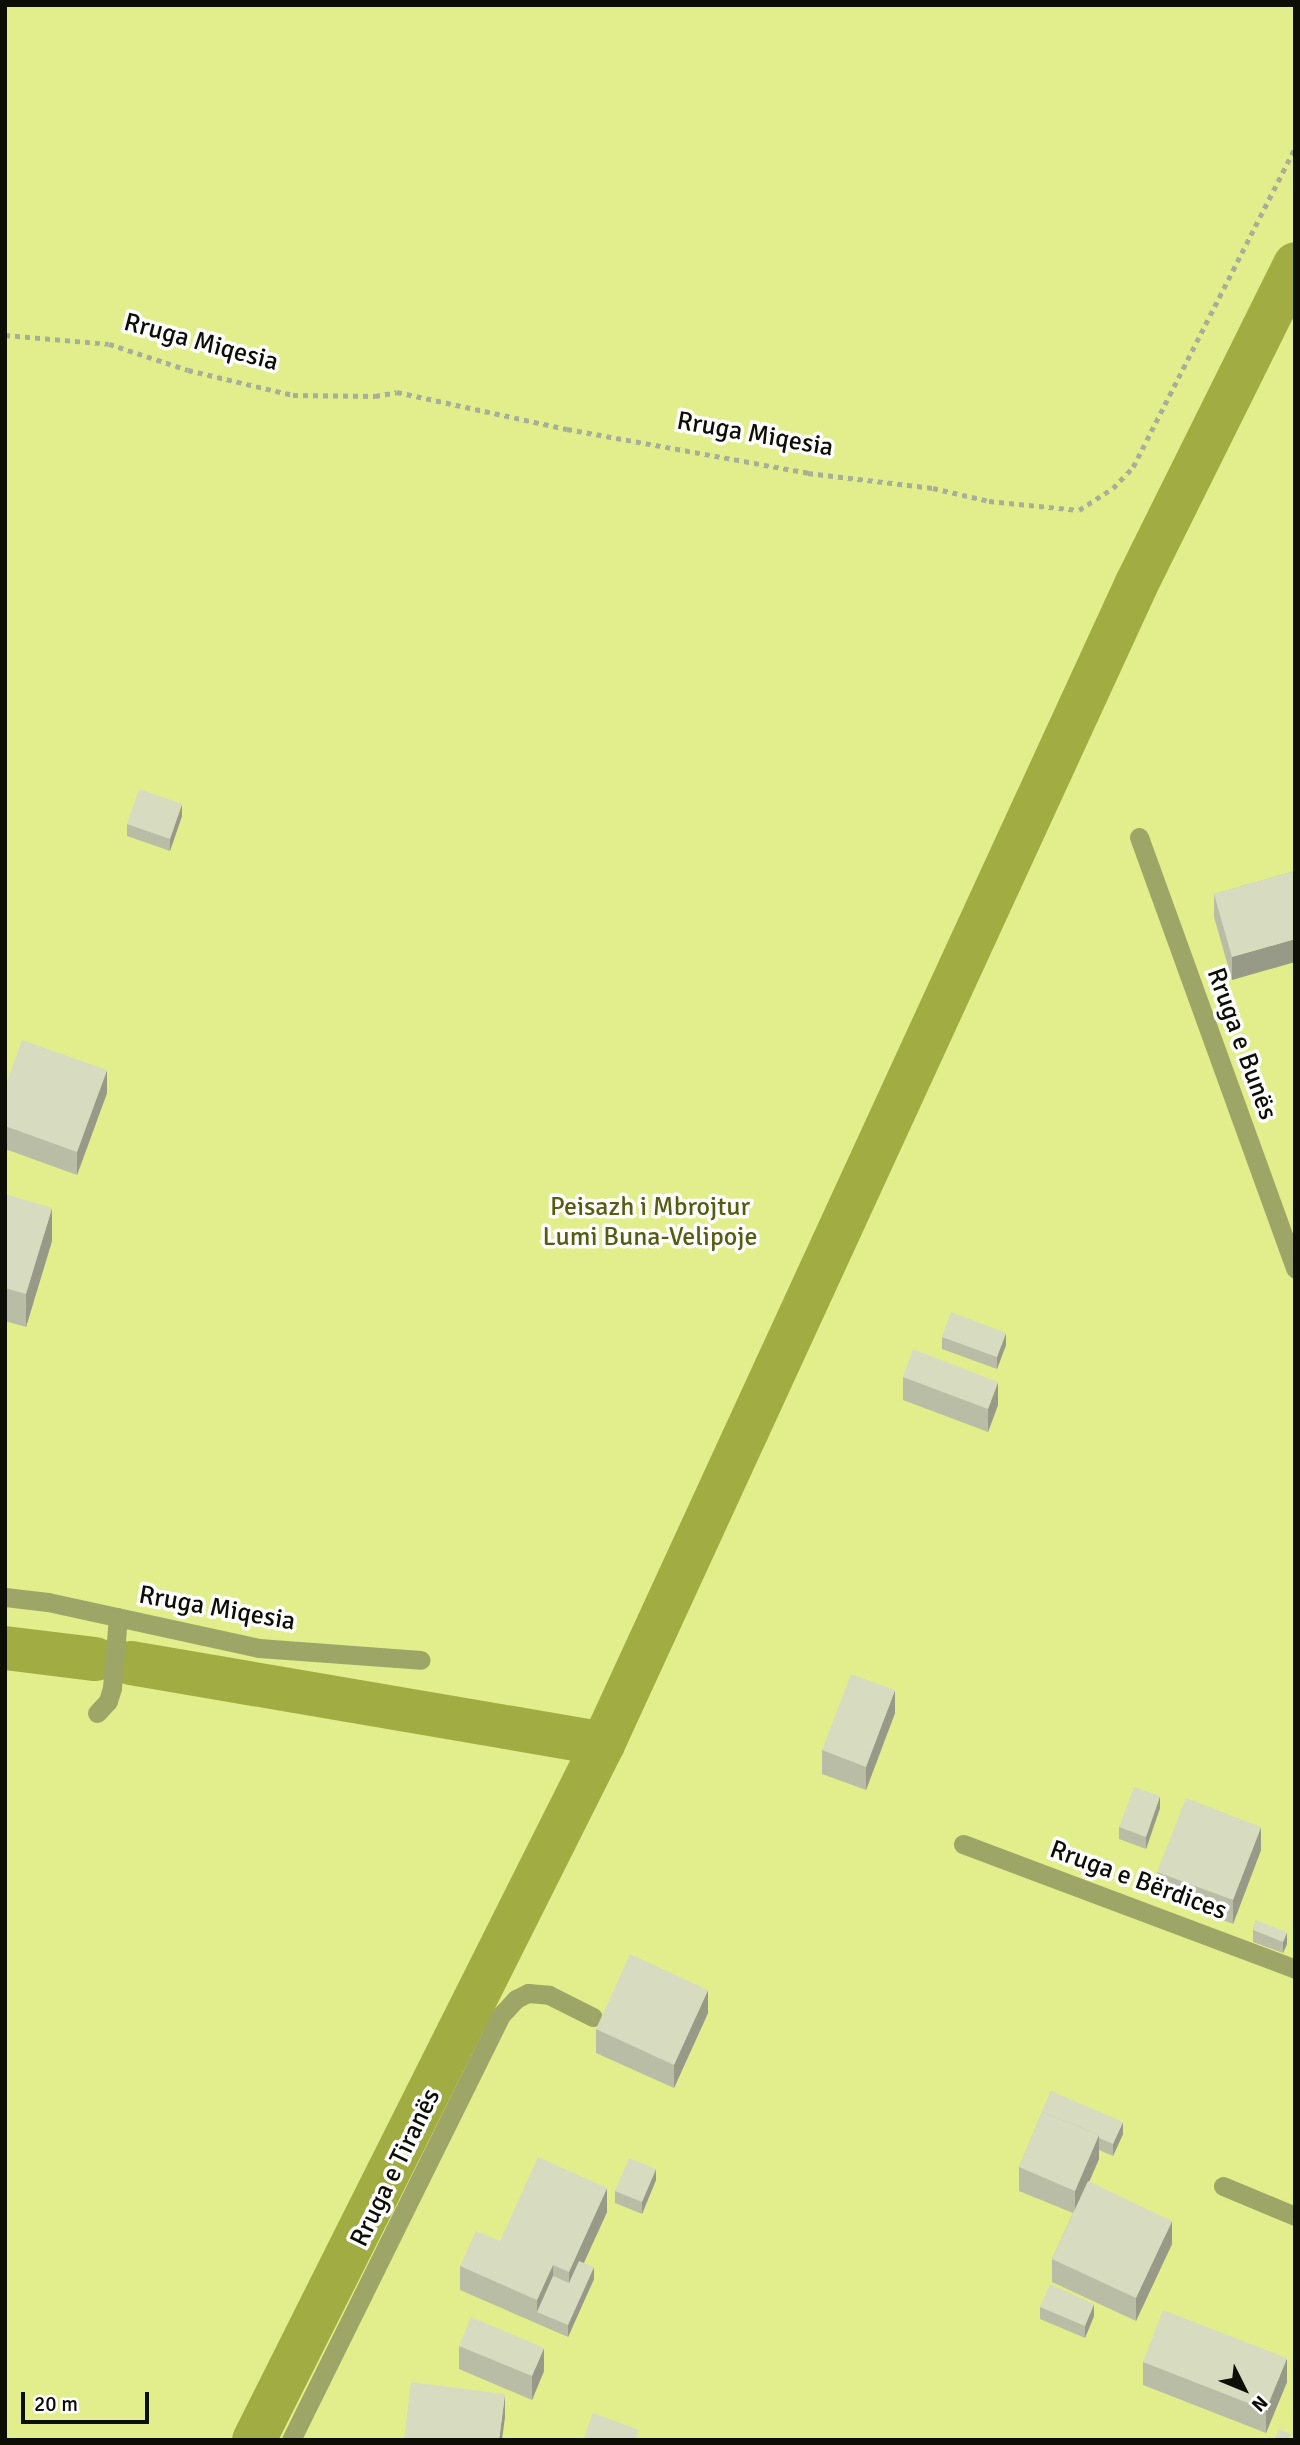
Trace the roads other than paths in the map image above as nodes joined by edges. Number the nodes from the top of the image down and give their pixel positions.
1 (1139, 837) dead end
2 (1295, 1269) edge
3 (5, 1597) edge
4 (118, 1617) junction
5 (421, 1660) dead end
6 (97, 1713) dead end
7 (962, 1844) dead end
8 (1295, 1969) edge
9 (593, 2017) dead end
10 (1223, 2186) dead end
11 (1295, 2216) edge
12 (291, 2440) edge

1 - 2 street, Rruga e Bunës
3 - 4 street, Rruga Miqesia
4 - 5 street, Rruga Miqesia
4 - 6 street
7 - 8 street, Rruga e Bërdices
9 - 12 street, Rruga e Tiranës
10 - 11 street

